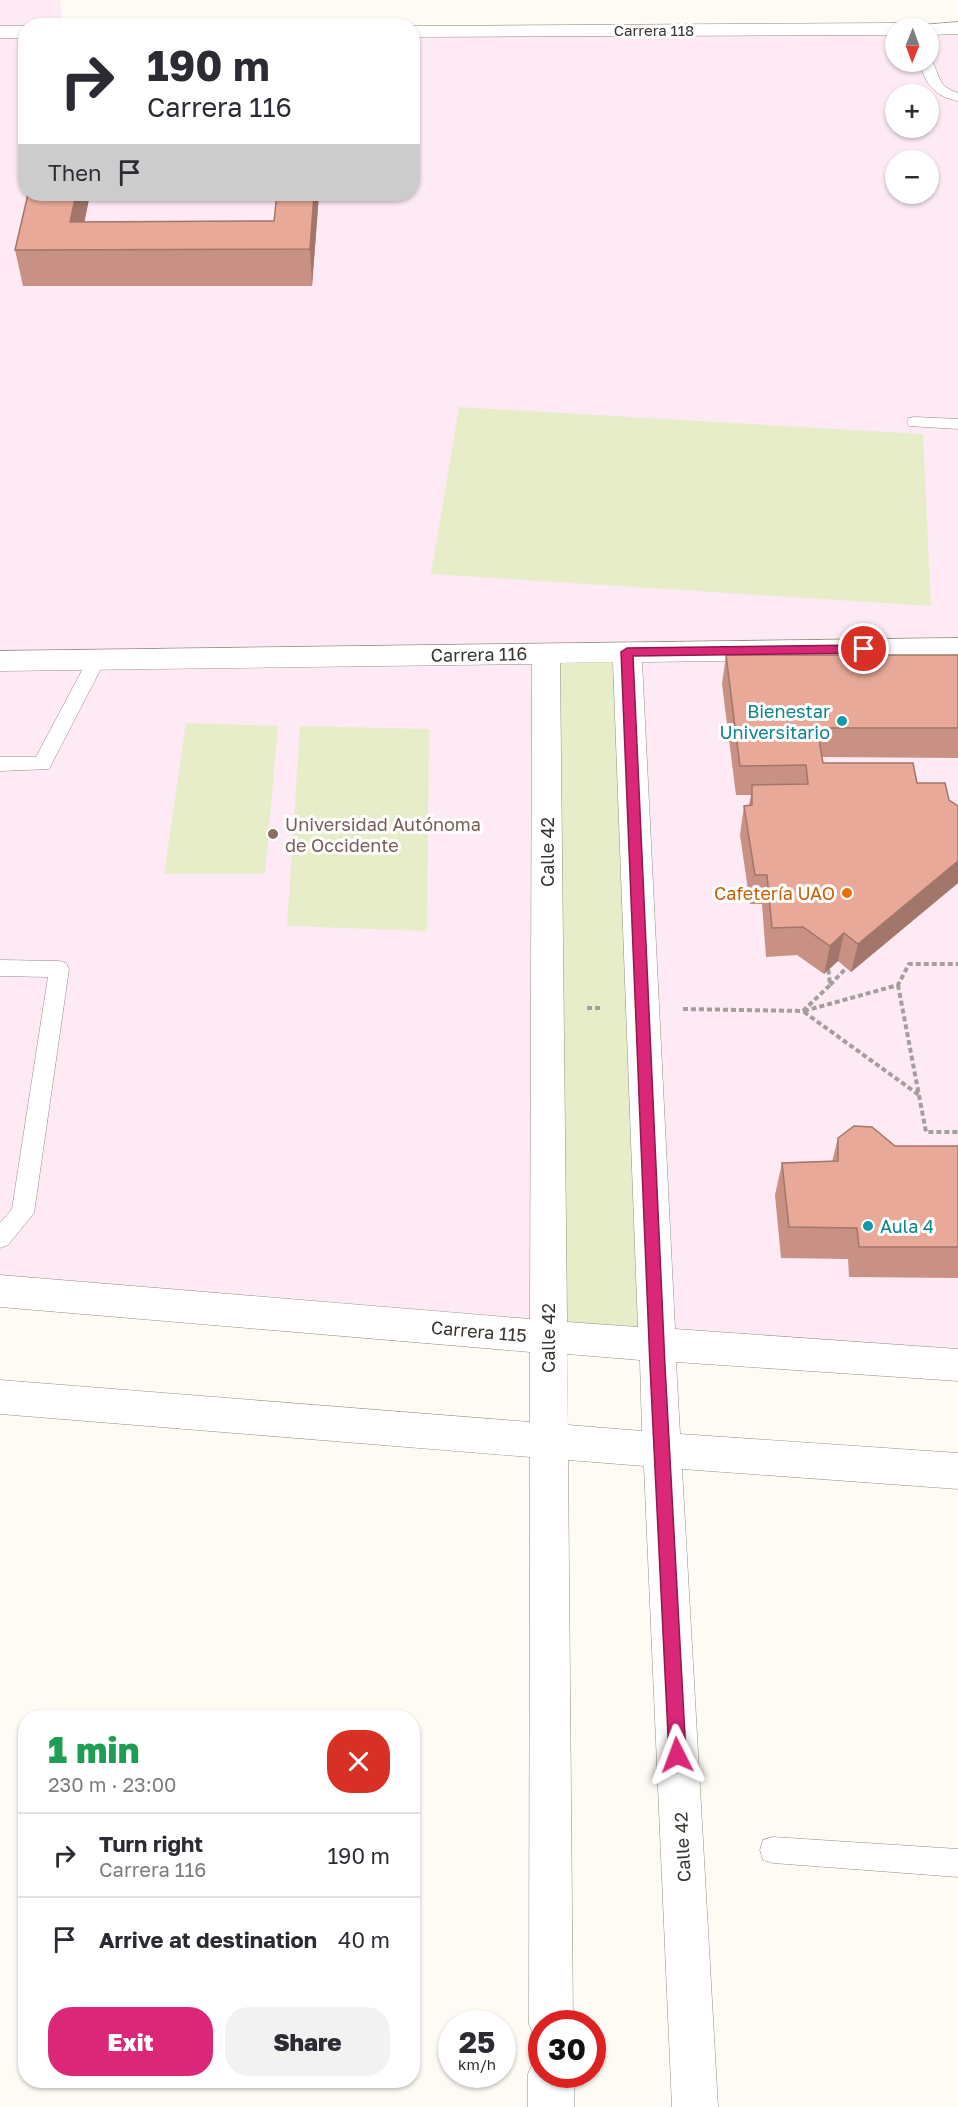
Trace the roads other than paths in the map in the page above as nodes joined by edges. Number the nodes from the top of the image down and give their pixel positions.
1 (939, 28) edge
2 (958, 28) edge
3 (885, 29) edge
4 (420, 31) edge
5 (0, 32) edge
6 (18, 32) edge
7 (928, 72) edge
8 (958, 97) edge
9 (915, 422) dead end
10 (958, 424) edge
11 (958, 648) edge
12 (627, 652) junction
13 (546, 653) junction
14 (97, 659) junction
15 (0, 661) edge
16 (0, 764) edge
17 (0, 968) edge
18 (0, 1238) edge
19 (0, 1291) edge
20 (548, 1337) junction
21 (657, 1346) junction
22 (958, 1365) edge
23 (0, 1397) edge
24 (548, 1441) junction
25 (662, 1450) junction
26 (958, 1471) edge
27 (773, 1850) dead end
28 (958, 1863) edge
29 (551, 2010) edge
30 (551, 2088) edge
31 (551, 2107) edge
32 (695, 2107) edge

1 - 2 street
3 - 4 street, Carrera 118
5 - 6 street
7 - 8 lane
9 - 10 lane
11 - 12 street, Carrera 116
12 - 13 street, Carrera 116
12 - 21 street, Calle 42
13 - 14 street, Carrera 116
13 - 20 street, Calle 42
14 - 15 street, Carrera 116
14 - 16 lane
17 - 18 lane
19 - 20 street, Carrera 115
20 - 21 street, Carrera 115
20 - 24 street, Calle 42
21 - 22 street, Carrera 115
21 - 25 street, Calle 42
23 - 24 street
24 - 25 street
24 - 29 street, Calle 42
25 - 26 street
25 - 32 street, Calle 42
27 - 28 lane
30 - 31 street

